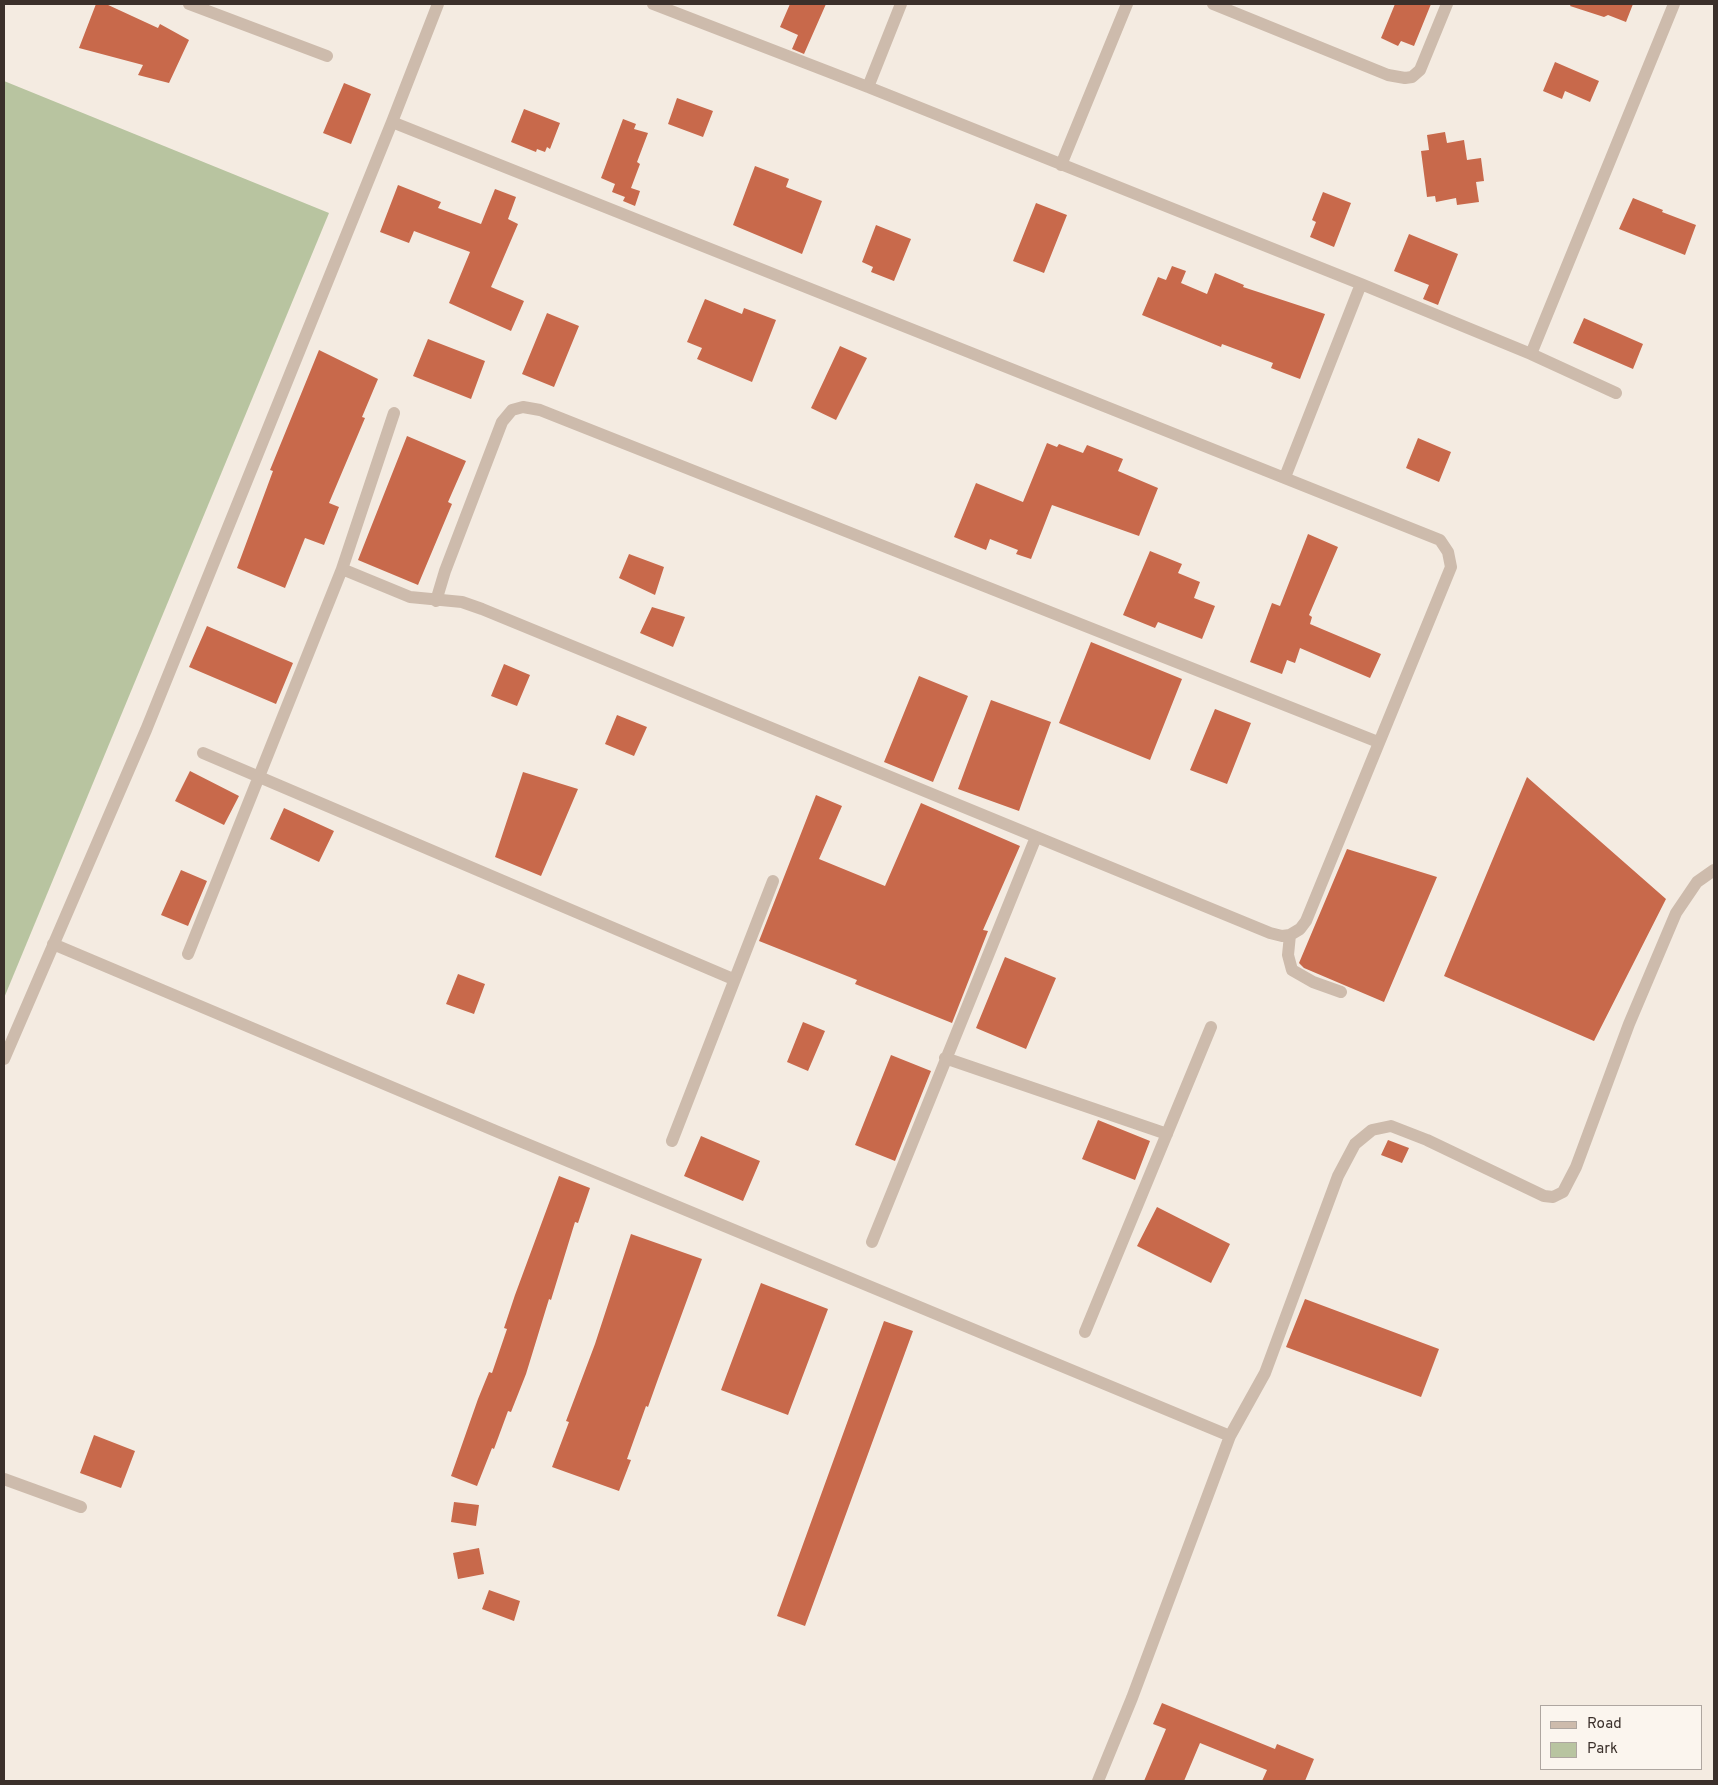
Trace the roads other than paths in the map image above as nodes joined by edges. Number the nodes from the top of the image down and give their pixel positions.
1 (189, 4) edge
2 (438, 4) edge
3 (653, 4) edge
4 (901, 4) edge
5 (1127, 4) edge
6 (1213, 4) edge
7 (1447, 4) edge
8 (1674, 4) edge
9 (672, 7) edge
10 (327, 56) dead end
11 (868, 87) junction
12 (392, 122) junction
13 (1061, 165) junction
14 (1360, 284) junction
15 (1531, 354) junction
16 (1616, 393) dead end
17 (394, 413) dead end
18 (1286, 476) junction
19 (342, 569) junction
20 (436, 601) junction
21 (1378, 742) junction
22 (203, 753) dead end
23 (257, 777) junction
24 (1036, 837) junction
25 (1714, 870) edge
26 (773, 881) dead end
27 (1290, 935) junction
28 (53, 944) junction
29 (188, 954) dead end
30 (733, 979) junction
31 (1341, 992) dead end
32 (1211, 1027) dead end
33 (945, 1058) junction
34 (4, 1059) edge
35 (1167, 1134) junction
36 (672, 1141) dead end
37 (872, 1242) dead end
38 (1085, 1332) dead end
39 (1230, 1436) junction
40 (4, 1479) edge
41 (80, 1507) dead end
42 (1098, 1781) edge

1 - 10 street
2 - 12 street
3 - 9 street
4 - 11 street
5 - 13 street
6 - 7 street
8 - 15 street
9 - 11 street
11 - 13 street
12 - 18 street
12 - 28 street
13 - 14 street
14 - 15 street
14 - 18 street
15 - 16 street
17 - 19 street
18 - 21 street
19 - 20 street
19 - 23 street
20 - 21 street
20 - 24 street
21 - 27 street
22 - 23 street
23 - 29 street
23 - 30 street
24 - 27 street
24 - 33 street
25 - 39 street
26 - 30 street
27 - 31 street
28 - 34 street
28 - 39 street
30 - 36 street
32 - 35 street
33 - 35 street
33 - 37 street
35 - 38 street
39 - 42 street
40 - 41 street

